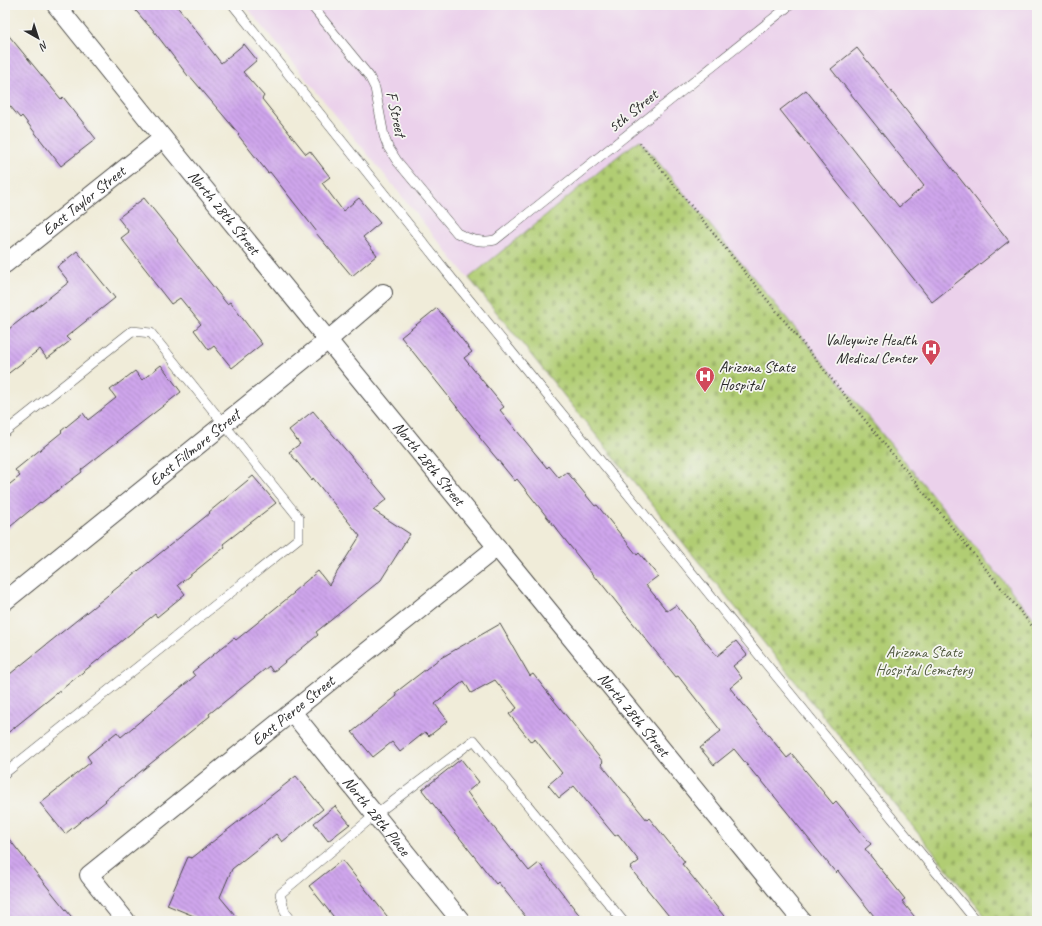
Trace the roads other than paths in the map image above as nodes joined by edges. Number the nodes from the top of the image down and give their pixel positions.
1 (56, 5) edge
2 (233, 5) edge
3 (312, 5) edge
4 (790, 5) edge
5 (163, 138) junction
6 (495, 240) joint
7 (5, 264) edge
8 (383, 293) dead end
9 (328, 340) junction
10 (224, 425) junction
11 (5, 432) edge
12 (497, 547) junction
13 (5, 601) edge
14 (292, 712) junction
15 (5, 773) edge
16 (375, 815) junction
17 (126, 921) edge
18 (292, 921) edge
19 (461, 921) edge
20 (623, 921) edge
21 (802, 921) edge
22 (976, 921) edge

1 - 5 street, North 28th Street
2 - 22 lane
3 - 6 lane, F Street
4 - 6 lane, 5th Street
5 - 7 street, East Taylor Street
5 - 9 street, North 28th Street
8 - 9 street, East Fillmore Street
9 - 10 street, East Fillmore Street
9 - 12 street, North 28th Street
10 - 11 lane
10 - 13 street, East Fillmore Street
10 - 15 lane
12 - 14 street, East Pierce Street
12 - 21 street, North 28th Street
14 - 16 street, North 28th Place
14 - 17 street, East Pierce Street
16 - 18 lane
16 - 19 street, North 28th Place
16 - 20 lane

